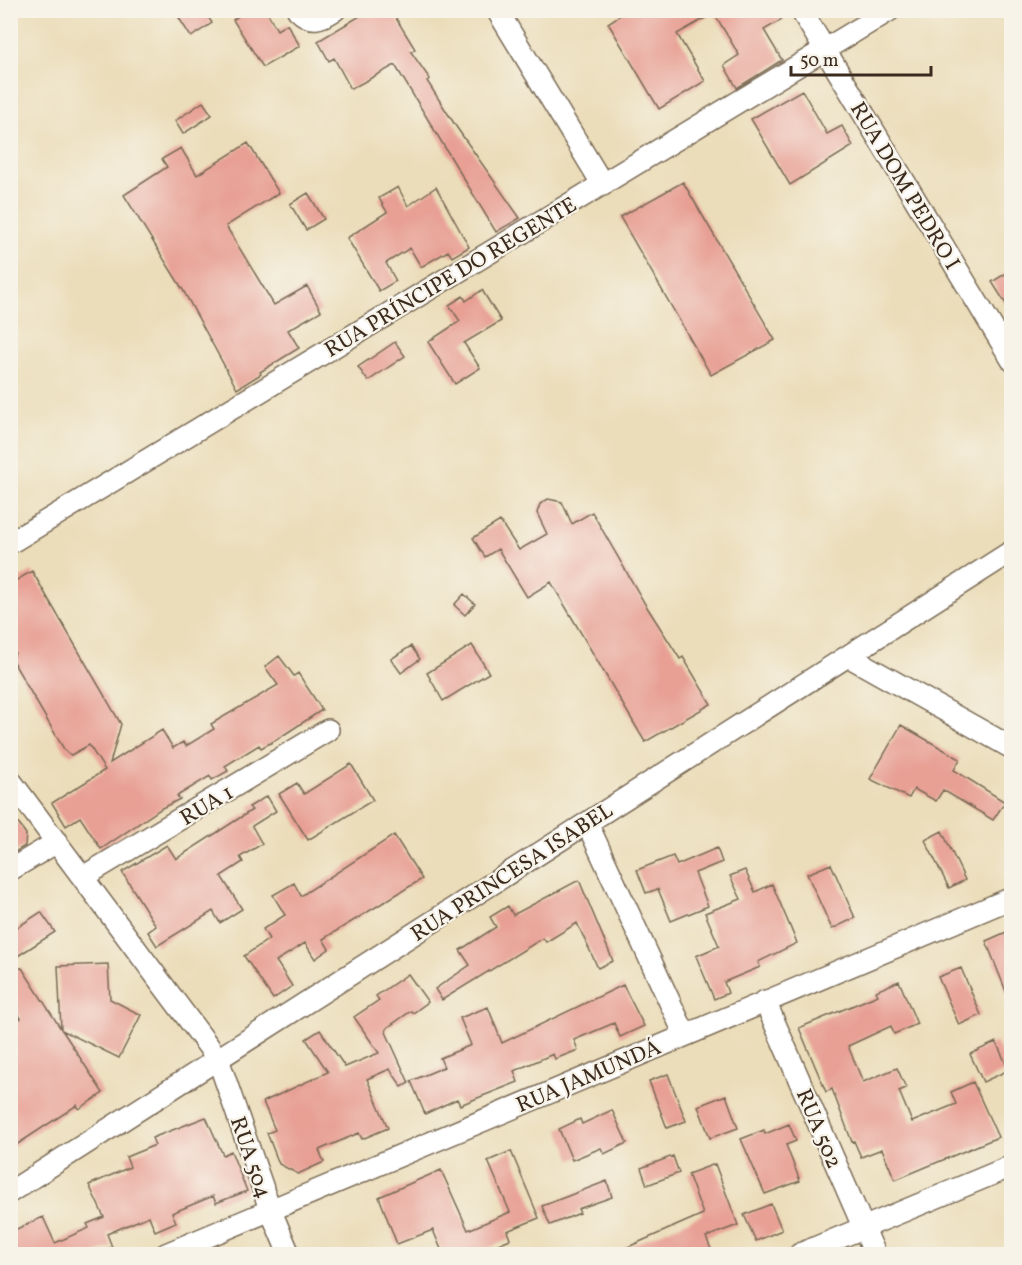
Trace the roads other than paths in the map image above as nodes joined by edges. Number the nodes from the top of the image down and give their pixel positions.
1 (298, 10) edge
2 (335, 10) edge
3 (497, 10) edge
4 (801, 10) edge
5 (890, 10) edge
6 (825, 50) junction
7 (603, 185) junction
8 (1011, 360) edge
9 (10, 543) edge
10 (1011, 551) edge
11 (848, 657) junction
12 (328, 730) dead end
13 (1011, 748) edge
14 (10, 780) edge
15 (587, 823) junction
16 (57, 842) junction
17 (10, 870) edge
18 (83, 877) junction
19 (1011, 898) edge
20 (765, 1001) junction
21 (685, 1035) junction
22 (218, 1059) junction
23 (1011, 1166) edge
24 (10, 1192) edge
25 (270, 1209) junction
26 (863, 1228) junction
27 (166, 1254) edge
28 (289, 1254) edge
29 (800, 1254) edge
30 (875, 1254) edge

1 - 2 street
3 - 7 street
4 - 6 street, RUA DOM PEDRO I
5 - 6 street, RUA PRÍNCIPE DO REGENTE
6 - 7 street, RUA PRÍNCIPE DO REGENTE
6 - 8 street, RUA DOM PEDRO I
7 - 9 street, RUA PRÍNCIPE DO REGENTE
10 - 11 street, RUA PRINCESA ISABEL
11 - 13 street
11 - 15 street, RUA PRINCESA ISABEL
12 - 18 street, RUA 1
14 - 16 street, RUA 504
15 - 21 street
15 - 22 street, RUA PRINCESA ISABEL
16 - 17 street
16 - 18 street, RUA 504
18 - 22 street, RUA 504
19 - 20 street, RUA JAMUNDÁ
20 - 21 street, RUA JAMUNDÁ
20 - 26 street, RUA 502
21 - 25 street, RUA JAMUNDÁ
22 - 24 street, RUA PRINCESA ISABEL
22 - 25 street, RUA 504
23 - 26 street
25 - 27 street, RUA JAMUNDÁ
25 - 28 street, RUA 504
26 - 29 street
26 - 30 street, RUA 502

